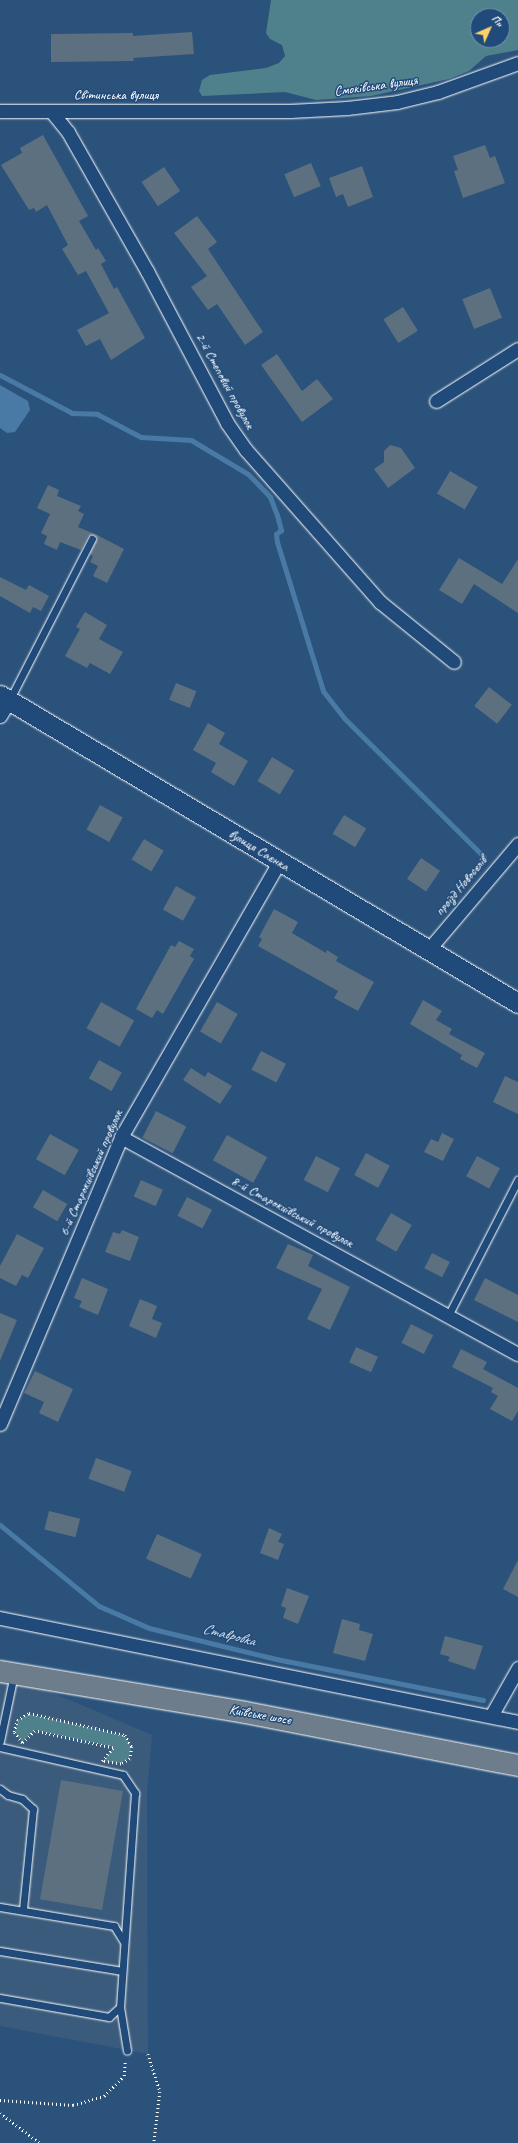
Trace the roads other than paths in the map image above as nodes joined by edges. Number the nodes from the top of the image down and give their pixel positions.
1 (518, 63) edge
2 (0, 111) edge
3 (51, 111) junction
4 (233, 111) joint
5 (518, 349) edge
6 (436, 401) dead end
7 (92, 539) dead end
8 (454, 662) dead end
9 (3, 704) edge
10 (518, 844) edge
11 (279, 862) junction
12 (429, 949) junction
13 (518, 1003) edge
14 (121, 1137) junction
15 (518, 1180) edge
16 (449, 1314) junction
17 (518, 1354) edge
18 (0, 1424) edge
19 (0, 1618) edge
20 (518, 1668) edge
21 (7, 1673) edge
22 (491, 1716) junction
23 (518, 1722) edge
24 (0, 1741) edge
25 (0, 1747) edge
26 (518, 1765) edge
27 (0, 1789) edge
28 (0, 1907) edge
29 (24, 1910) junction
30 (124, 1943) junction
31 (0, 1951) edge
32 (122, 1971) junction
33 (0, 1998) edge
34 (120, 2007) junction
35 (127, 2050) road end

1 - 4 street, Смоківська вулиця
2 - 3 street, Світинська вулиця
3 - 4 street, Світинська вулиця
3 - 8 street, 2-й Степовий провулок
5 - 6 street
7 - 9 lane
9 - 11 street, вулиця Саєнка
10 - 12 street, проїзд Новоселів
11 - 12 street, вулиця Саєнка
11 - 14 street, 6-й Старокиївський провулок
12 - 13 street, вулиця Саєнка
14 - 16 street, 8-й Старокиївський провулок
14 - 18 street, 6-й Старокиївський провулок
15 - 16 lane
16 - 17 street, 8-й Старокиївський провулок
19 - 22 street
20 - 22 street
21 - 24 lane
21 - 26 main road, Київське шосе
22 - 23 street
25 - 30 lane
27 - 29 lane
28 - 29 lane
29 - 30 lane
30 - 32 lane
31 - 32 lane
32 - 34 lane
33 - 34 lane
34 - 35 lane

